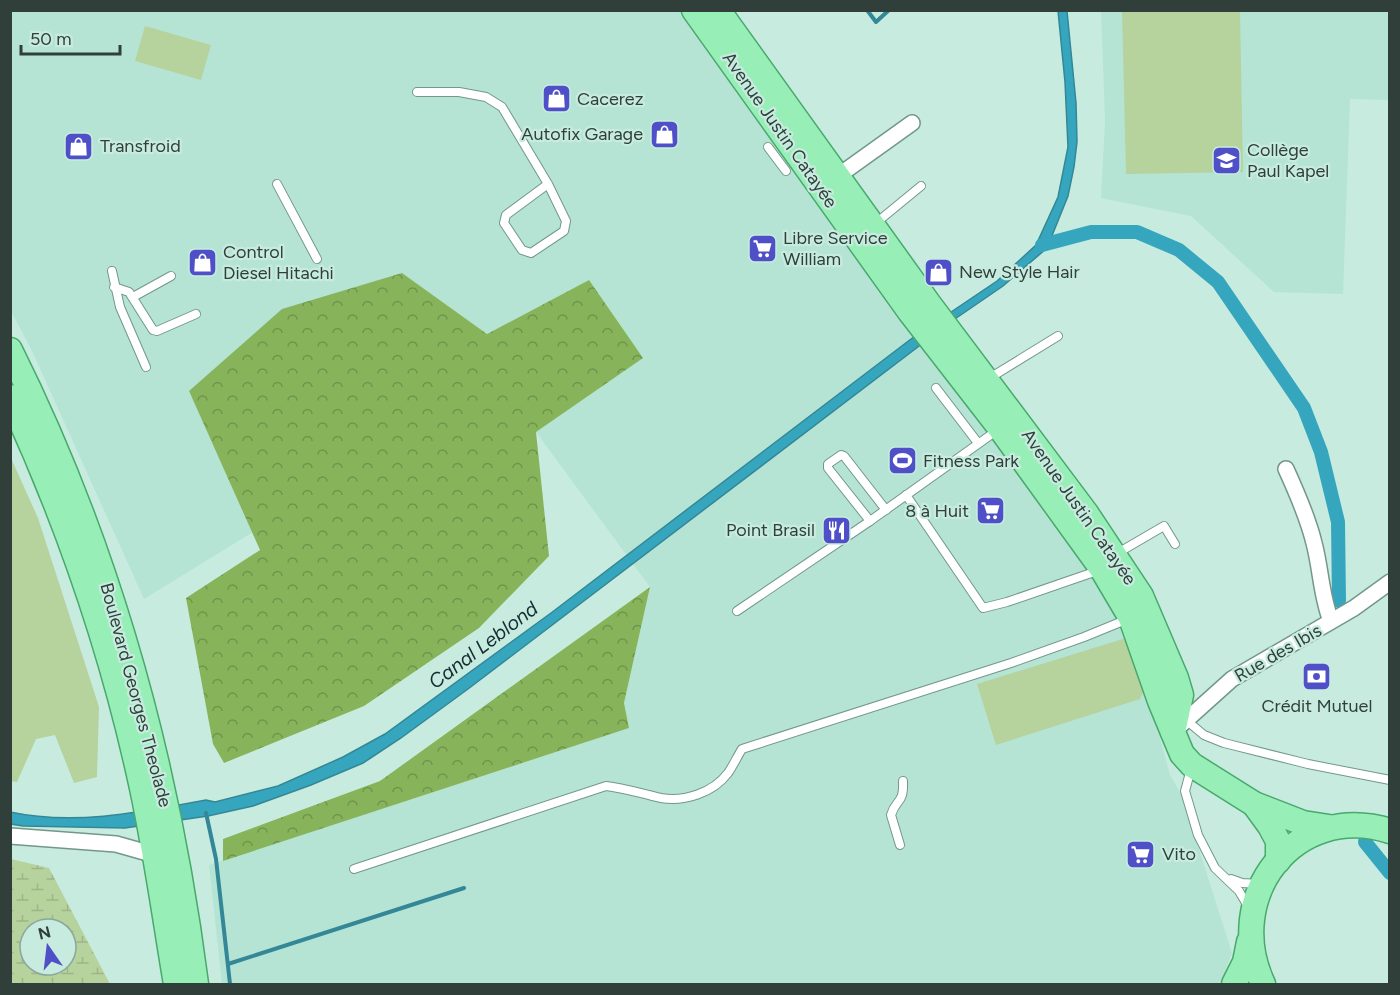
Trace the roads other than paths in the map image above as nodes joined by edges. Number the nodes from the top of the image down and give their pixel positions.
1 (694, 10) edge
2 (718, 10) edge
3 (417, 92) dead end
4 (912, 123) dead end
5 (768, 147) dead end
6 (786, 171) dead end
7 (838, 176) junction
8 (277, 184) dead end
9 (548, 184) junction
10 (921, 186) dead end
11 (869, 230) junction
12 (317, 259) dead end
13 (886, 262) dead end
14 (112, 271) dead end
15 (171, 276) dead end
16 (114, 287) junction
17 (133, 297) junction
18 (921, 310) junction
19 (196, 314) dead end
20 (1058, 336) dead end
21 (945, 342) junction
22 (10, 350) edge
23 (146, 367) dead end
24 (982, 382) junction
25 (936, 388) dead end
26 (10, 397) edge
27 (1000, 428) junction
28 (978, 443) junction
29 (1034, 459) dead end
30 (1286, 469) dead end
31 (906, 495) junction
32 (886, 510) junction
33 (870, 521) junction
34 (1090, 536) dead end
35 (1175, 544) dead end
36 (1112, 567) junction
37 (1389, 582) edge
38 (737, 611) dead end
39 (1137, 617) junction
40 (1331, 621) junction
41 (1177, 715) junction
42 (1192, 765) junction
43 (1389, 780) edge
44 (903, 781) dead end
45 (152, 787) junction
46 (1254, 804) junction
47 (1329, 827) junction
48 (160, 828) junction
49 (1389, 831) edge
50 (10, 836) edge
51 (900, 845) dead end
52 (155, 855) junction
53 (1278, 861) junction
54 (354, 869) dead end
55 (1227, 878) junction
56 (1261, 884) junction
57 (1252, 912) junction
58 (1250, 937) junction
59 (176, 984) edge
60 (196, 984) edge
61 (1234, 984) edge
62 (1263, 984) edge

1 - 18 main road, Avenue Justin Catayée
2 - 7 main road, Avenue Justin Catayée
3 - 9 lane
4 - 7 street
5 - 6 lane
7 - 11 main road, Avenue Justin Catayée
8 - 12 lane
9 - 9 lane
10 - 11 lane
11 - 13 lane
11 - 18 main road, Avenue Justin Catayée
14 - 16 lane
15 - 17 lane
16 - 17 lane
16 - 23 lane
17 - 19 lane
18 - 21 main road, Avenue Justin Catayée
20 - 24 lane
21 - 24 main road, Avenue Justin Catayée
21 - 27 main road, Avenue Justin Catayée
22 - 45 main road, Boulevard Georges Theolade
24 - 29 lane
24 - 36 main road, Avenue Justin Catayée
25 - 28 lane
26 - 45 main road, Boulevard Georges Theolade
27 - 28 lane
27 - 36 main road, Avenue Justin Catayée
28 - 31 lane
30 - 40 street
31 - 32 lane
31 - 36 lane
32 - 33 lane
32 - 33 lane
33 - 38 lane
34 - 36 lane
35 - 36 lane
36 - 39 main road, Avenue Justin Catayée
36 - 41 main road, Avenue Justin Catayée
37 - 40 street, Rue des Ibis
39 - 41 main road, Avenue Justin Catayée
39 - 54 lane
40 - 41 street, Rue des Ibis
41 - 42 main road, Avenue Justin Catayée
41 - 43 lane
42 - 46 main road, Avenue Justin Catayée
42 - 55 lane
44 - 51 lane
45 - 48 main road, Boulevard Georges Theolade
46 - 47 main road, Avenue Justin Catayée
46 - 53 main road, Avenue Justin Catayée
47 - 49 main road
47 - 53 main road
48 - 52 main road, Boulevard Georges Theolade
48 - 60 main road, Boulevard Georges Theolade
50 - 52 street
52 - 59 main road, Boulevard Georges Theolade
53 - 56 main road
55 - 56 lane
55 - 57 lane
56 - 57 main road
57 - 58 main road
58 - 61 main road
58 - 62 main road

